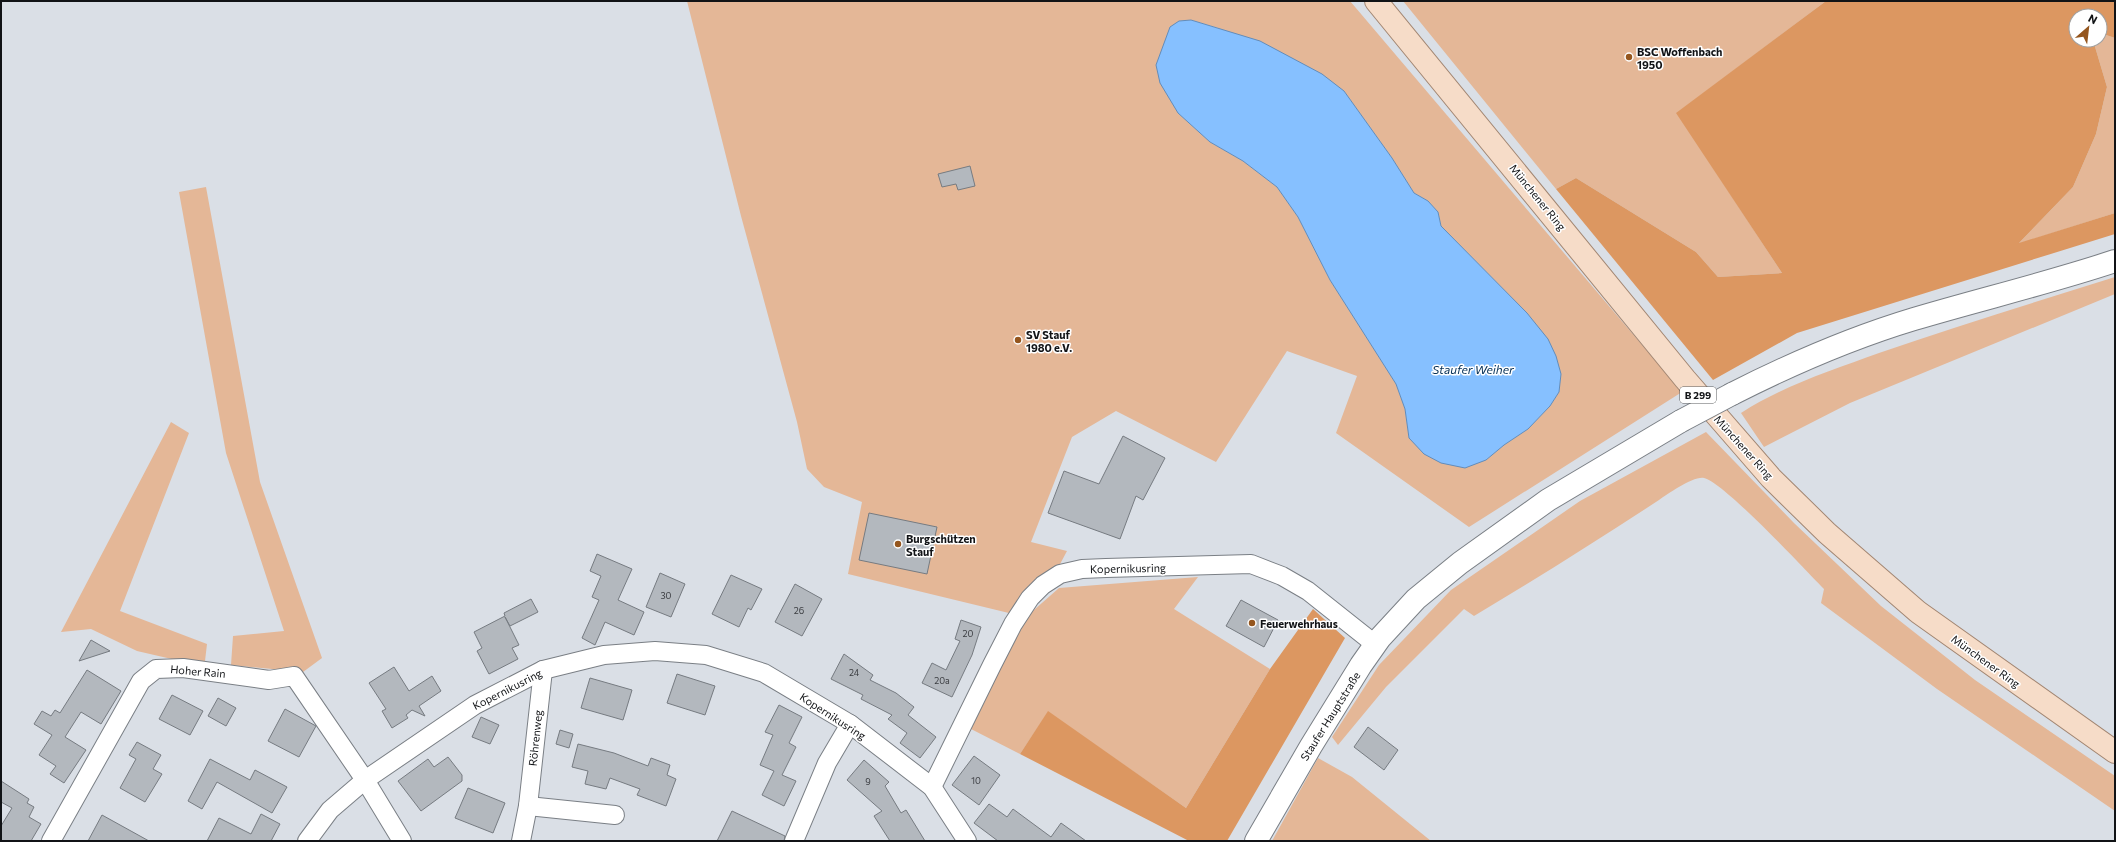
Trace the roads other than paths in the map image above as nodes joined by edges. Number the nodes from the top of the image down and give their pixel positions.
1 (1376, 1) edge
2 (2115, 261) edge
3 (1376, 645) junction
4 (543, 670) junction
5 (850, 724) junction
6 (2115, 752) edge
7 (365, 780) junction
8 (932, 787) junction
9 (528, 806) junction
10 (615, 814) dead end
11 (51, 841) edge
12 (307, 841) edge
13 (402, 841) edge
14 (521, 841) edge
15 (794, 841) edge
16 (967, 841) edge
17 (1256, 841) edge

1 - 6 main road, Münchener Ring / B 299
2 - 3 street, Staufer Hauptstraße, bridge
3 - 8 street, Kopernikusring
3 - 17 street, Staufer Hauptstraße
4 - 5 street, Kopernikusring
4 - 7 street, Kopernikusring
4 - 9 street, Röhrenweg
5 - 8 street, Kopernikusring
5 - 15 street
7 - 11 street, Hoher Rain
7 - 12 street, Kopernikusring
7 - 13 street
8 - 16 street, Kopernikusring
9 - 10 street
9 - 14 street, Röhrenweg

